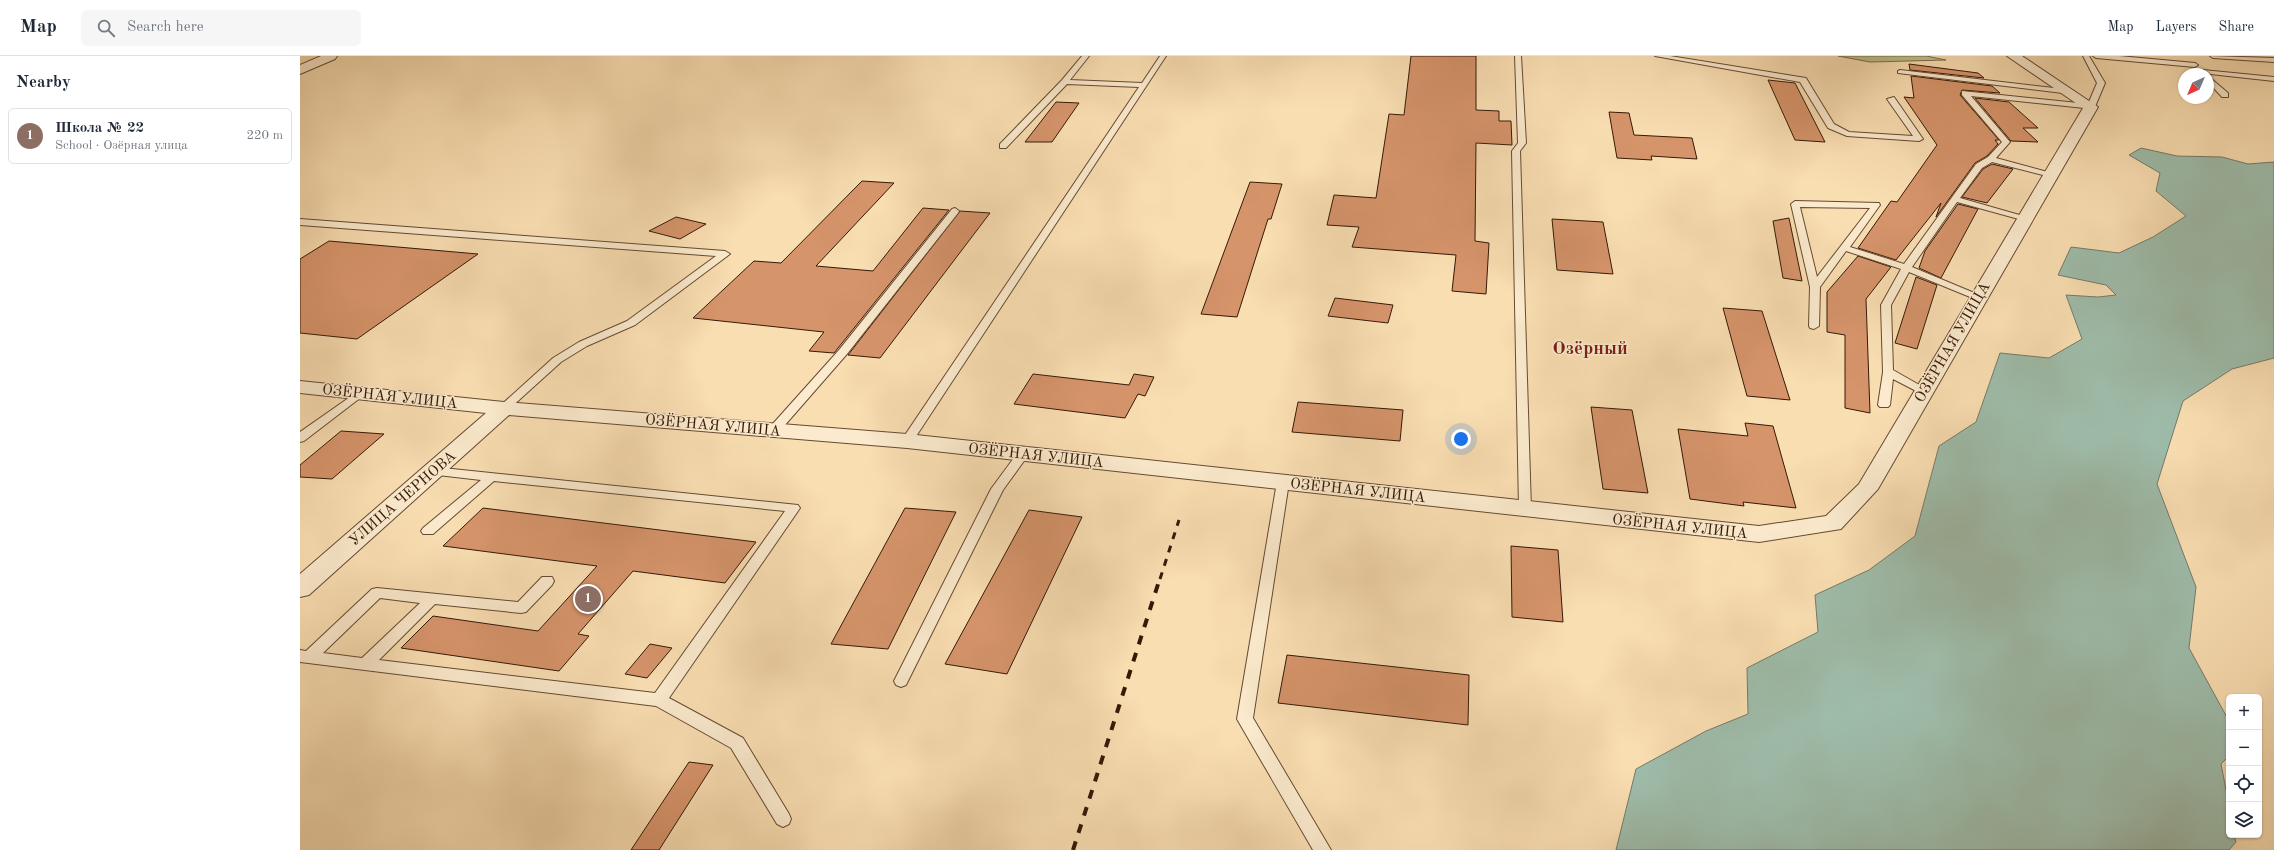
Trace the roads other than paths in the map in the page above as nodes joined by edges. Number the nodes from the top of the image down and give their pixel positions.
1 (331, 56) edge
2 (1086, 56) edge
3 (1163, 56) edge
4 (1518, 56) edge
5 (1658, 56) edge
6 (2013, 56) edge
7 (2086, 56) edge
8 (2096, 56) edge
9 (2190, 56) edge
10 (2213, 56) edge
11 (2274, 60) edge
12 (2195, 65) junction
13 (2198, 68) edge
14 (300, 70) edge
15 (1900, 72) dead end
16 (2214, 76) edge
17 (2274, 79) edge
18 (1065, 82) junction
19 (2214, 84) edge
20 (1143, 85) junction
21 (2071, 92) junction
22 (2225, 95) dead end
23 (1891, 99) dead end
24 (2091, 107) junction
25 (1003, 146) dead end
26 (1992, 159) junction
27 (2051, 174) junction
28 (1955, 199) junction
29 (954, 211) dead end
30 (2026, 218) junction
31 (300, 222) edge
32 (1845, 248) junction
33 (1906, 268) junction
34 (1815, 287) junction
35 (1979, 297) junction
36 (1814, 326) dead end
37 (1888, 372) junction
38 (300, 387) edge
39 (1924, 391) junction
40 (360, 393) junction
41 (1884, 406) dead end
42 (504, 408) junction
43 (774, 430) junction
44 (300, 438) edge
45 (907, 441) junction
46 (1023, 454) junction
47 (433, 471) junction
48 (493, 476) junction
49 (1283, 482) junction
50 (1524, 508) junction
51 (428, 532) dead end
52 (547, 581) dead end
53 (300, 588) edge
54 (432, 599) junction
55 (304, 656) edge
56 (365, 664) junction
57 (901, 681) dead end
58 (659, 700) junction
59 (783, 819) dead end
60 (1322, 850) edge

1 - 14 street
2 - 18 lane
3 - 20 lane
4 - 50 lane
5 - 23 lane
6 - 21 street
7 - 24 lane
8 - 12 lane
9 - 12 lane
10 - 11 lane
12 - 13 lane
15 - 21 lane
16 - 17 lane
18 - 20 lane
18 - 25 lane
19 - 22 lane
20 - 45 lane
21 - 24 street
24 - 26 lane
24 - 27 street, ОЗЁРНАЯ УЛИЦА
26 - 27 lane
26 - 28 lane
27 - 30 street, ОЗЁРНАЯ УЛИЦА
28 - 30 lane
28 - 33 lane
29 - 43 lane
30 - 35 street, ОЗЁРНАЯ УЛИЦА
31 - 42 lane
32 - 33 lane
32 - 34 lane
32 - 34 lane
33 - 35 lane
33 - 37 lane
34 - 36 lane
35 - 39 street, ОЗЁРНАЯ УЛИЦА
37 - 39 lane
37 - 41 lane
38 - 40 street, ОЗЁРНАЯ УЛИЦА
39 - 50 street, ОЗЁРНАЯ УЛИЦА
40 - 42 street, ОЗЁРНАЯ УЛИЦА
40 - 44 lane
42 - 43 street, ОЗЁРНАЯ УЛИЦА
42 - 47 street, УЛИЦА ЧЕРНОВА
43 - 45 street, ОЗЁРНАЯ УЛИЦА
45 - 46 street, ОЗЁРНАЯ УЛИЦА
46 - 49 street, ОЗЁРНАЯ УЛИЦА
46 - 57 lane
47 - 48 lane
47 - 53 street, УЛИЦА ЧЕРНОВА
48 - 51 lane
48 - 58 lane
49 - 50 street, ОЗЁРНАЯ УЛИЦА
49 - 60 lane
52 - 54 lane
54 - 55 lane
54 - 56 lane
55 - 56 lane
56 - 58 lane
58 - 59 lane

